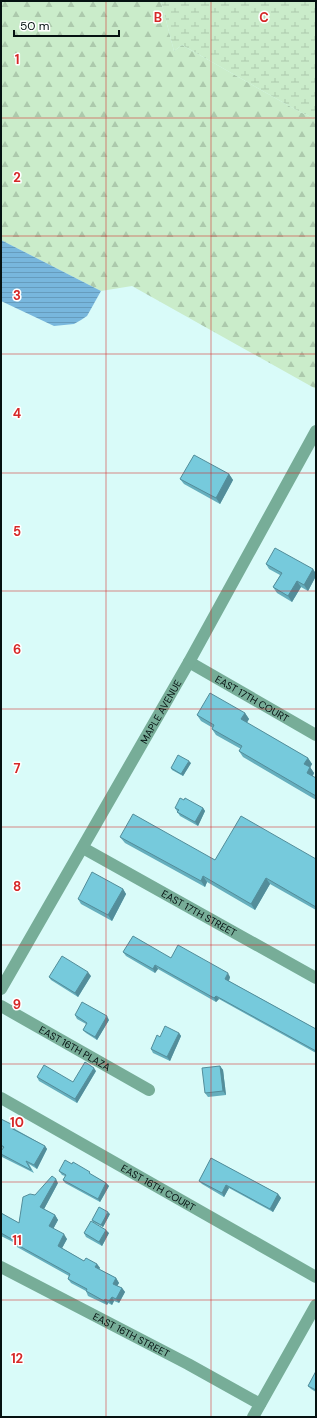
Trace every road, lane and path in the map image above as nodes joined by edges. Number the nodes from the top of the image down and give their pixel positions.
1 (316, 431) edge
2 (189, 662) junction
3 (316, 735) edge
4 (83, 848) junction
5 (316, 978) edge
6 (1, 989) edge
7 (1, 1006) edge
8 (150, 1090) dead end
9 (1, 1098) edge
10 (1, 1267) edge
11 (316, 1277) edge
12 (316, 1305) edge
13 (260, 1404) junction
14 (253, 1417) edge

1 - 2 street, MAPLE AVENUE
2 - 3 street, EAST 17TH COURT
2 - 4 street, MAPLE AVENUE
4 - 5 street, EAST 17TH STREET
4 - 6 street, MAPLE AVENUE
7 - 8 street, EAST 16TH PLAZA
9 - 11 street, EAST 16TH COURT
10 - 13 street, EAST 16TH STREET
12 - 13 street
13 - 14 street

